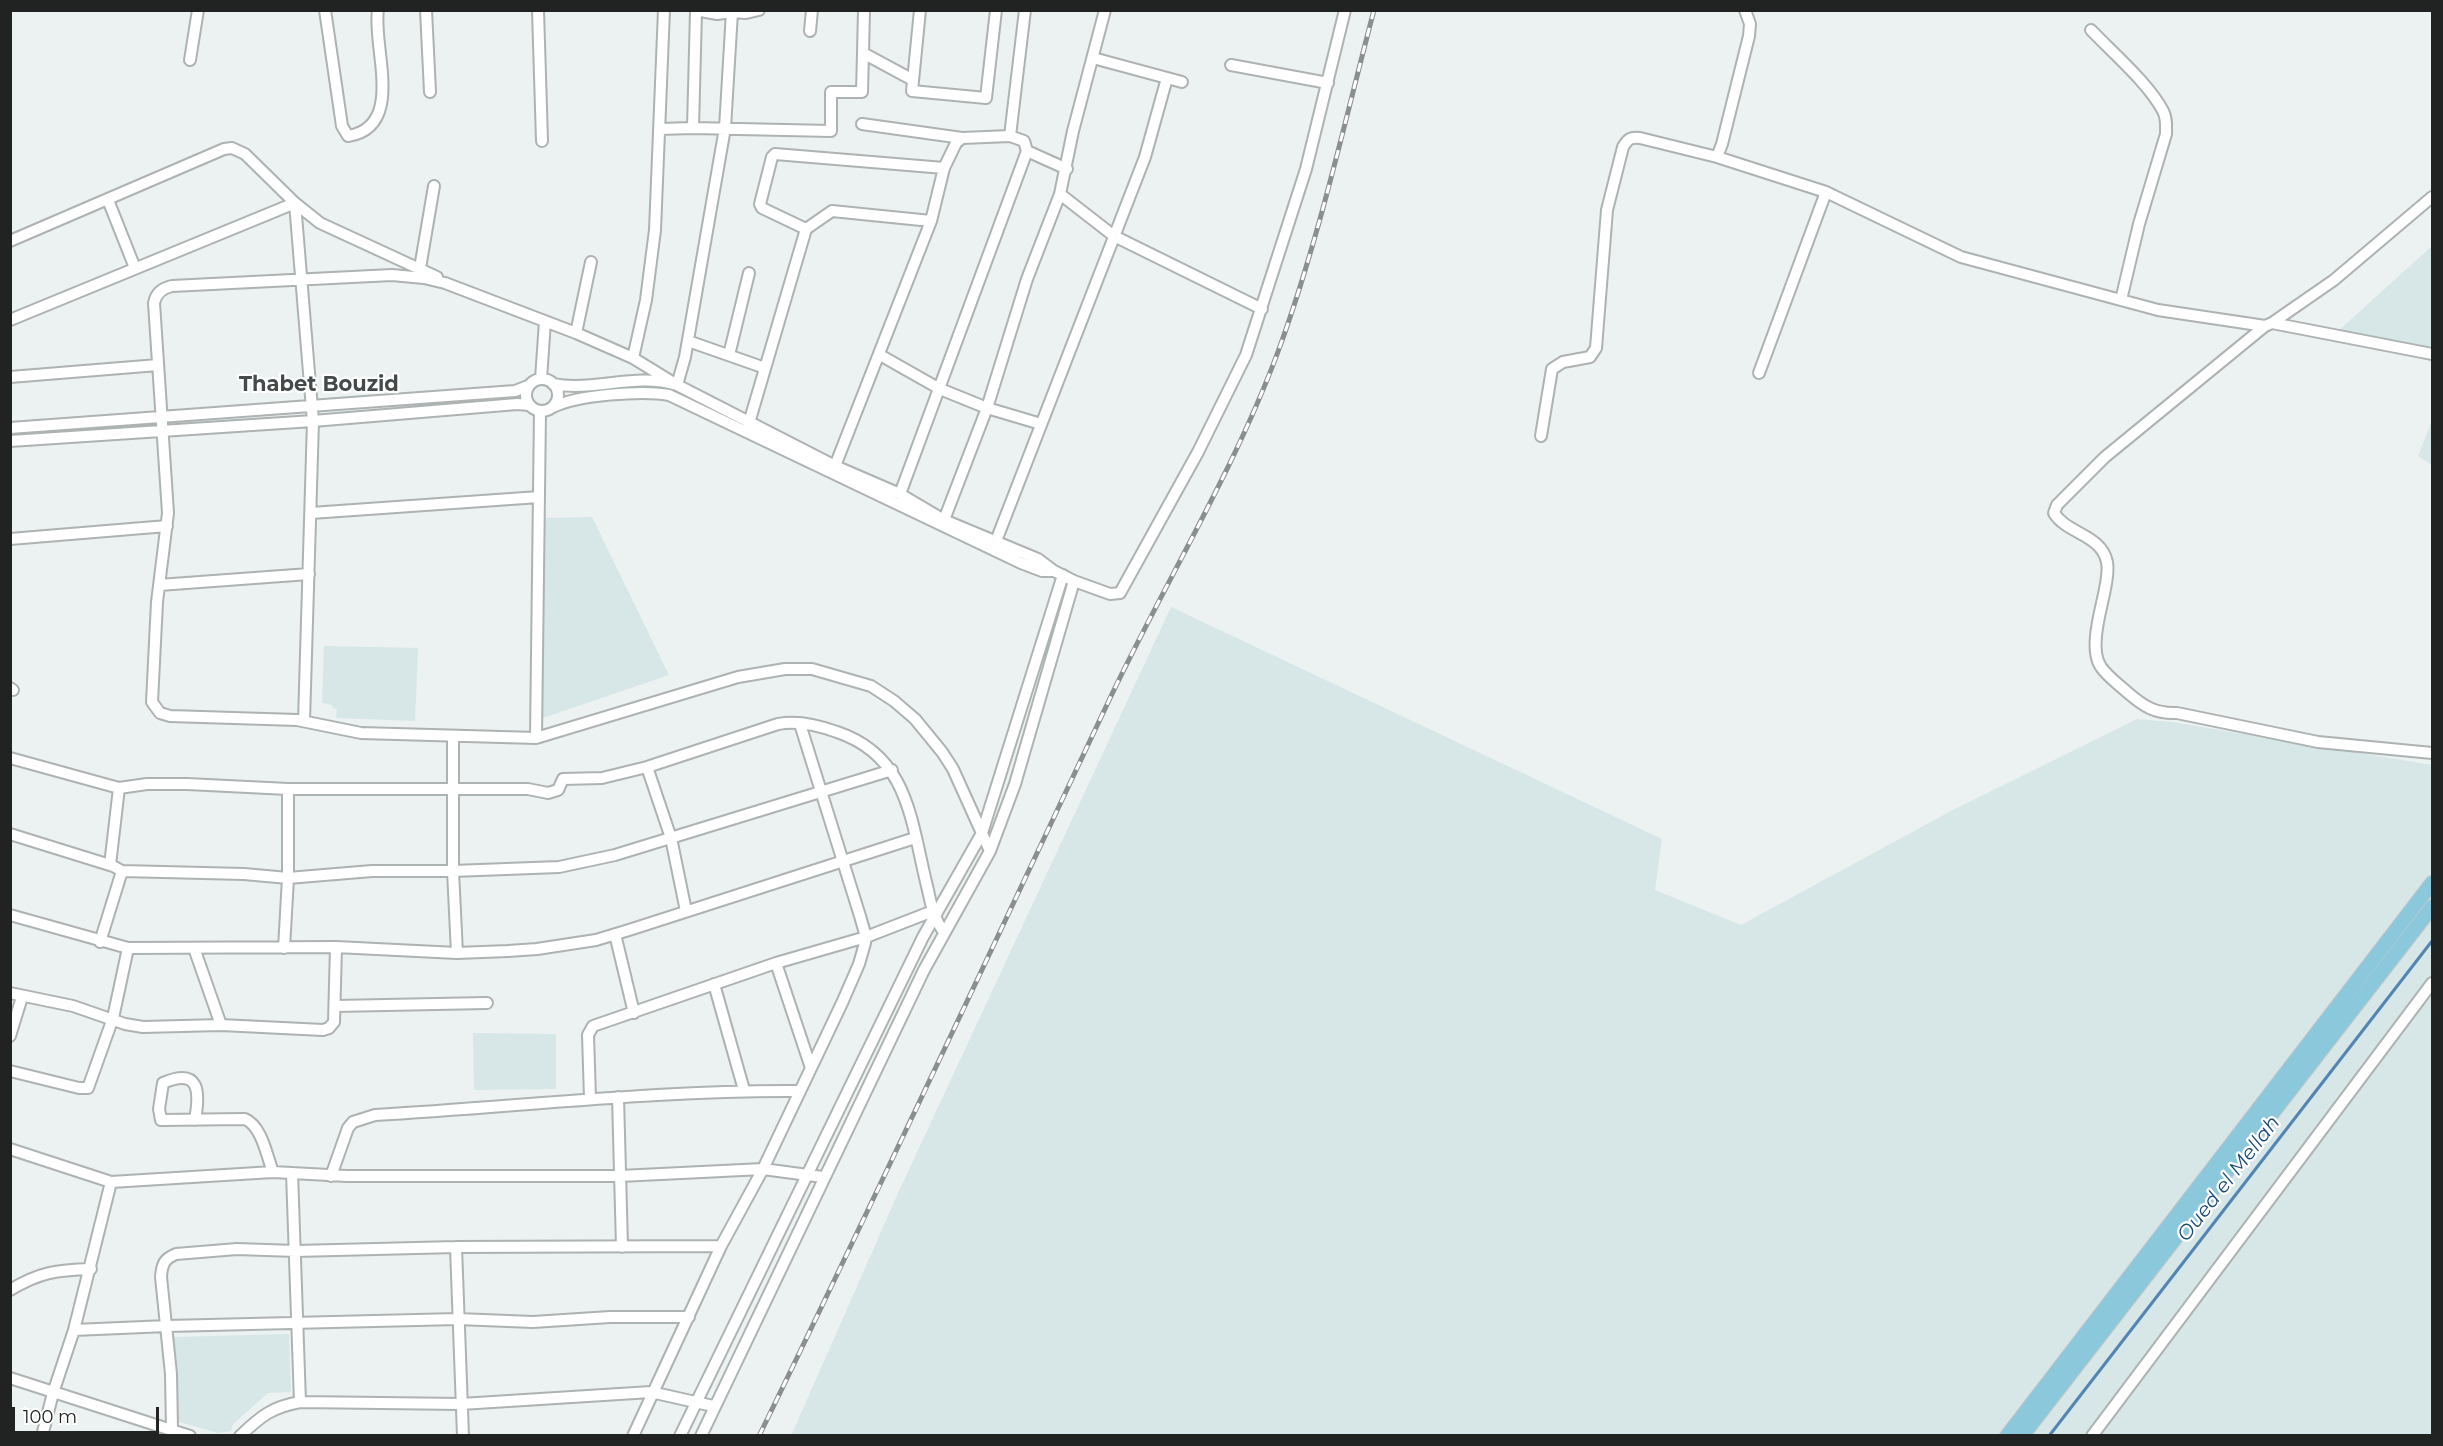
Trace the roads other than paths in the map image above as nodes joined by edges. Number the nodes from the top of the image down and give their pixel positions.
1 (198, 10) edge
2 (325, 10) edge
3 (378, 10) edge
4 (426, 10) edge
5 (538, 10) edge
6 (664, 10) edge
7 (759, 10) edge
8 (812, 10) edge
9 (864, 10) edge
10 (920, 10) edge
11 (996, 10) edge
12 (1024, 10) edge
13 (1105, 10) edge
14 (1346, 10) edge
15 (1744, 10) edge
16 (696, 11) edge
17 (732, 12) junction
18 (2091, 30) dead end
19 (810, 32) dead end
20 (863, 53) junction
21 (1093, 58) junction
22 (190, 60) dead end
23 (1231, 65) dead end
24 (1167, 78) junction
25 (913, 80) junction
26 (1182, 82) dead end
27 (1328, 83) junction
28 (430, 92) dead end
29 (862, 124) dead end
30 (693, 128) junction
31 (725, 128) junction
32 (658, 129) junction
33 (1010, 136) junction
34 (962, 138) junction
35 (542, 141) dead end
36 (1027, 151) junction
37 (1717, 157) junction
38 (944, 168) junction
39 (1067, 169) junction
40 (434, 186) dead end
41 (1826, 192) junction
42 (1060, 194) junction
43 (2433, 197) edge
44 (108, 200) junction
45 (295, 203) junction
46 (931, 221) junction
47 (806, 229) junction
48 (1114, 236) junction
49 (10, 242) edge
50 (591, 262) dead end
51 (135, 268) junction
52 (419, 272) junction
53 (749, 273) dead end
54 (301, 280) junction
55 (2121, 300) junction
56 (1262, 309) junction
57 (10, 320) edge
58 (545, 321) junction
59 (2268, 325) junction
60 (576, 333) junction
61 (688, 341) junction
62 (2433, 354) edge
63 (729, 355) junction
64 (880, 355) junction
65 (633, 358) junction
66 (159, 365) junction
67 (765, 368) junction
68 (1759, 373) dead end
69 (10, 377) edge
70 (541, 379) junction
71 (553, 384) junction
72 (677, 385) junction
73 (528, 387) junction
74 (940, 388) junction
75 (313, 404) junction
76 (529, 405) junction
77 (553, 407) junction
78 (987, 408) junction
79 (540, 411) junction
80 (162, 416) junction
81 (313, 421) junction
82 (749, 423) junction
83 (1041, 424) junction
84 (10, 428) edge
85 (163, 431) junction
86 (1541, 436) dead end
87 (10, 441) edge
88 (835, 466) junction
89 (900, 494) junction
90 (539, 497) junction
91 (311, 513) junction
92 (944, 520) junction
93 (167, 526) junction
94 (10, 539) edge
95 (996, 541) junction
96 (1058, 573) junction
97 (309, 574) junction
98 (1074, 581) junction
99 (159, 585) junction
100 (304, 720) junction
101 (800, 723) junction
102 (453, 735) junction
103 (536, 738) junction
104 (2433, 753) edge
105 (10, 758) edge
106 (647, 767) junction
107 (892, 770) junction
108 (119, 788) junction
109 (288, 789) junction
110 (452, 790) junction
111 (821, 792) junction
112 (10, 834) edge
113 (982, 834) junction
114 (670, 838) junction
115 (915, 838) junction
116 (990, 851) junction
117 (843, 860) junction
118 (110, 865) junction
119 (122, 871) junction
120 (453, 872) junction
121 (288, 878) junction
122 (2433, 884) edge
123 (2433, 907) edge
124 (686, 911) junction
125 (934, 914) junction
126 (10, 915) edge
127 (944, 932) junction
128 (615, 934) junction
129 (866, 938) junction
130 (100, 942) junction
131 (336, 947) junction
132 (128, 948) junction
133 (194, 948) junction
134 (284, 948) junction
135 (457, 952) junction
136 (776, 963) junction
137 (2433, 983) edge
138 (714, 984) junction
139 (16, 995) edge
140 (487, 1003) dead end
141 (335, 1006) junction
142 (634, 1013) junction
143 (113, 1018) junction
144 (221, 1025) junction
145 (10, 1036) edge
146 (811, 1068) junction
147 (10, 1071) edge
148 (744, 1090) junction
149 (798, 1091) junction
150 (618, 1097) junction
151 (590, 1098) junction
152 (195, 1120) junction
153 (10, 1149) edge
154 (763, 1168) junction
155 (273, 1172) junction
156 (292, 1173) junction
157 (807, 1174) junction
158 (331, 1176) junction
159 (620, 1176) junction
160 (823, 1177) junction
161 (111, 1182) junction
162 (721, 1246) junction
163 (456, 1247) junction
164 (622, 1247) junction
165 (296, 1251) junction
166 (91, 1269) junction
167 (10, 1290) edge
168 (689, 1317) junction
169 (458, 1319) junction
170 (299, 1324) junction
171 (167, 1326) junction
172 (74, 1330) junction
173 (10, 1378) edge
174 (651, 1392) junction
175 (53, 1393) junction
176 (696, 1401) junction
177 (300, 1402) junction
178 (461, 1404) junction
179 (713, 1406) junction
180 (172, 1429) junction
181 (42, 1436) edge
182 (190, 1436) edge
183 (240, 1436) edge
184 (463, 1436) edge
185 (633, 1436) edge
186 (680, 1436) edge
187 (701, 1436) edge
188 (2007, 1436) edge
189 (2022, 1436) edge
190 (2092, 1436) edge

1 - 22 street
2 - 3 street
4 - 28 street
5 - 35 street
6 - 32 street
7 - 17 street
8 - 19 street
9 - 20 street
10 - 25 street
11 - 25 street
12 - 33 street
13 - 21 street
14 - 27 street
15 - 37 street
16 - 17 street
16 - 30 street
17 - 31 street
18 - 55 street
20 - 25 street
20 - 31 street
21 - 24 street
21 - 39 street
23 - 27 street
24 - 26 street
24 - 48 street
27 - 56 street
29 - 34 street
30 - 31 street
30 - 32 street
31 - 61 street
32 - 65 street
33 - 34 street
33 - 36 street
34 - 38 street
36 - 39 street
36 - 74 street
37 - 41 street
37 - 86 street
38 - 46 street
38 - 47 street
39 - 42 street
40 - 52 street
41 - 55 street
41 - 68 street
42 - 48 street
42 - 78 street
43 - 59 street
44 - 45 street
44 - 49 street
44 - 51 street
45 - 51 street
45 - 52 street
45 - 54 street
46 - 47 street
46 - 64 street
47 - 67 street
48 - 56 street
48 - 83 street
50 - 60 street
51 - 57 street
52 - 54 street
52 - 58 street
53 - 63 street
54 - 66 street
54 - 75 street
55 - 59 street
56 - 98 street
58 - 60 street
58 - 70 street
59 - 62 street
59 - 104 street
60 - 65 street
61 - 63 street
61 - 72 street
63 - 67 street
64 - 74 street
64 - 88 street
65 - 72 street
66 - 69 street
66 - 80 street
67 - 82 street
70 - 71 street
70 - 73 street
71 - 72 street
71 - 77 street
72 - 82 street
73 - 75 street
73 - 76 street
74 - 78 street
74 - 89 street
75 - 80 street
75 - 81 street
76 - 79 street
76 - 81 street
77 - 79 street
77 - 96 street
78 - 83 street
78 - 92 street
79 - 90 street
80 - 84 street
80 - 85 street
81 - 85 street
81 - 91 street
82 - 88 street
83 - 95 street
85 - 87 street
85 - 93 street
88 - 89 street
89 - 92 street
90 - 91 street
90 - 103 street
91 - 97 street
92 - 95 street
93 - 94 street
93 - 99 street
95 - 96 street
96 - 98 street
96 - 113 street
97 - 99 street
97 - 100 street
98 - 116 street
99 - 100 street
100 - 102 street
101 - 106 street
101 - 107 street
101 - 111 street
102 - 103 street
102 - 110 street
103 - 113 street
105 - 108 street
106 - 110 street
106 - 114 street
107 - 111 street
107 - 115 street
108 - 109 street
108 - 118 street
109 - 110 street
109 - 121 street
110 - 120 street
111 - 114 street
111 - 117 street
112 - 118 street
113 - 116 street
113 - 125 street
114 - 120 street
114 - 124 street
115 - 117 street
115 - 125 street
116 - 127 street
117 - 124 street
117 - 129 street
118 - 119 street
119 - 121 street
119 - 130 street
120 - 121 street
120 - 135 street
121 - 134 street
122 - 188 main road
123 - 189 main road
124 - 128 street
125 - 127 street
125 - 129 street
125 - 157 street
126 - 130 street
127 - 160 street
128 - 135 street
128 - 142 street
129 - 136 street
129 - 146 street
130 - 132 street
131 - 134 street
131 - 135 street
131 - 141 street
132 - 133 street
132 - 143 street
133 - 134 street
133 - 144 street
136 - 138 street
136 - 146 street
137 - 190 street
138 - 142 street
138 - 148 street
139 - 143 street
139 - 145 street
140 - 141 street
141 - 144 street
142 - 151 street
143 - 144 street
143 - 147 street
146 - 149 street
148 - 149 street
148 - 150 street
149 - 154 street
150 - 151 street
150 - 159 street
151 - 158 street
152 - 152 street
152 - 155 street
153 - 161 street
154 - 157 street
154 - 159 street
154 - 162 street
155 - 156 street
155 - 161 street
156 - 158 street
156 - 165 street
157 - 160 street
157 - 176 street
158 - 159 street
159 - 164 street
160 - 179 street
161 - 166 street
162 - 164 street
162 - 168 street
163 - 164 street
163 - 165 street
163 - 169 street
165 - 170 street
165 - 171 street
166 - 167 street
166 - 172 street
168 - 169 street
168 - 174 street
169 - 170 street
169 - 178 street
170 - 171 street
170 - 177 street
171 - 172 street
171 - 180 street
172 - 175 street
173 - 175 street
174 - 176 street
174 - 178 street
174 - 185 street
175 - 180 street
175 - 181 street
176 - 179 street
176 - 186 street
177 - 178 street
177 - 183 street
178 - 184 street
179 - 187 street
180 - 182 street

